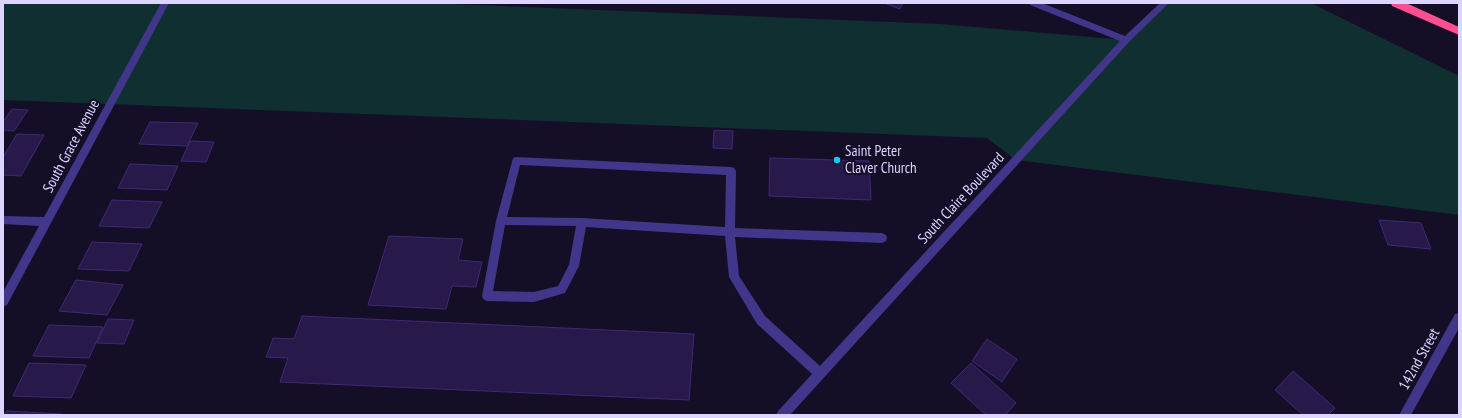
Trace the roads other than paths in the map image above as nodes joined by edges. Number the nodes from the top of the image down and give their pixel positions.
1 (165, 3) edge
2 (1033, 3) edge
3 (1165, 3) edge
4 (1396, 3) edge
5 (1459, 31) edge
6 (1126, 40) junction
7 (3, 220) edge
8 (502, 220) junction
9 (46, 222) junction
10 (582, 222) junction
11 (730, 232) junction
12 (882, 238) dead end
13 (3, 302) edge
14 (1459, 318) edge
15 (820, 373) junction
16 (782, 415) edge
17 (1405, 415) edge

1 - 9 street, South Grace Avenue
2 - 6 street
3 - 6 street, South Claire Boulevard
4 - 5 highway
6 - 15 street, South Claire Boulevard
7 - 9 street
8 - 10 street
8 - 10 street
8 - 11 street
9 - 13 street, South Grace Avenue
10 - 11 street
11 - 12 street
11 - 15 street
14 - 17 street, 142nd Street
15 - 16 street, South Claire Boulevard

